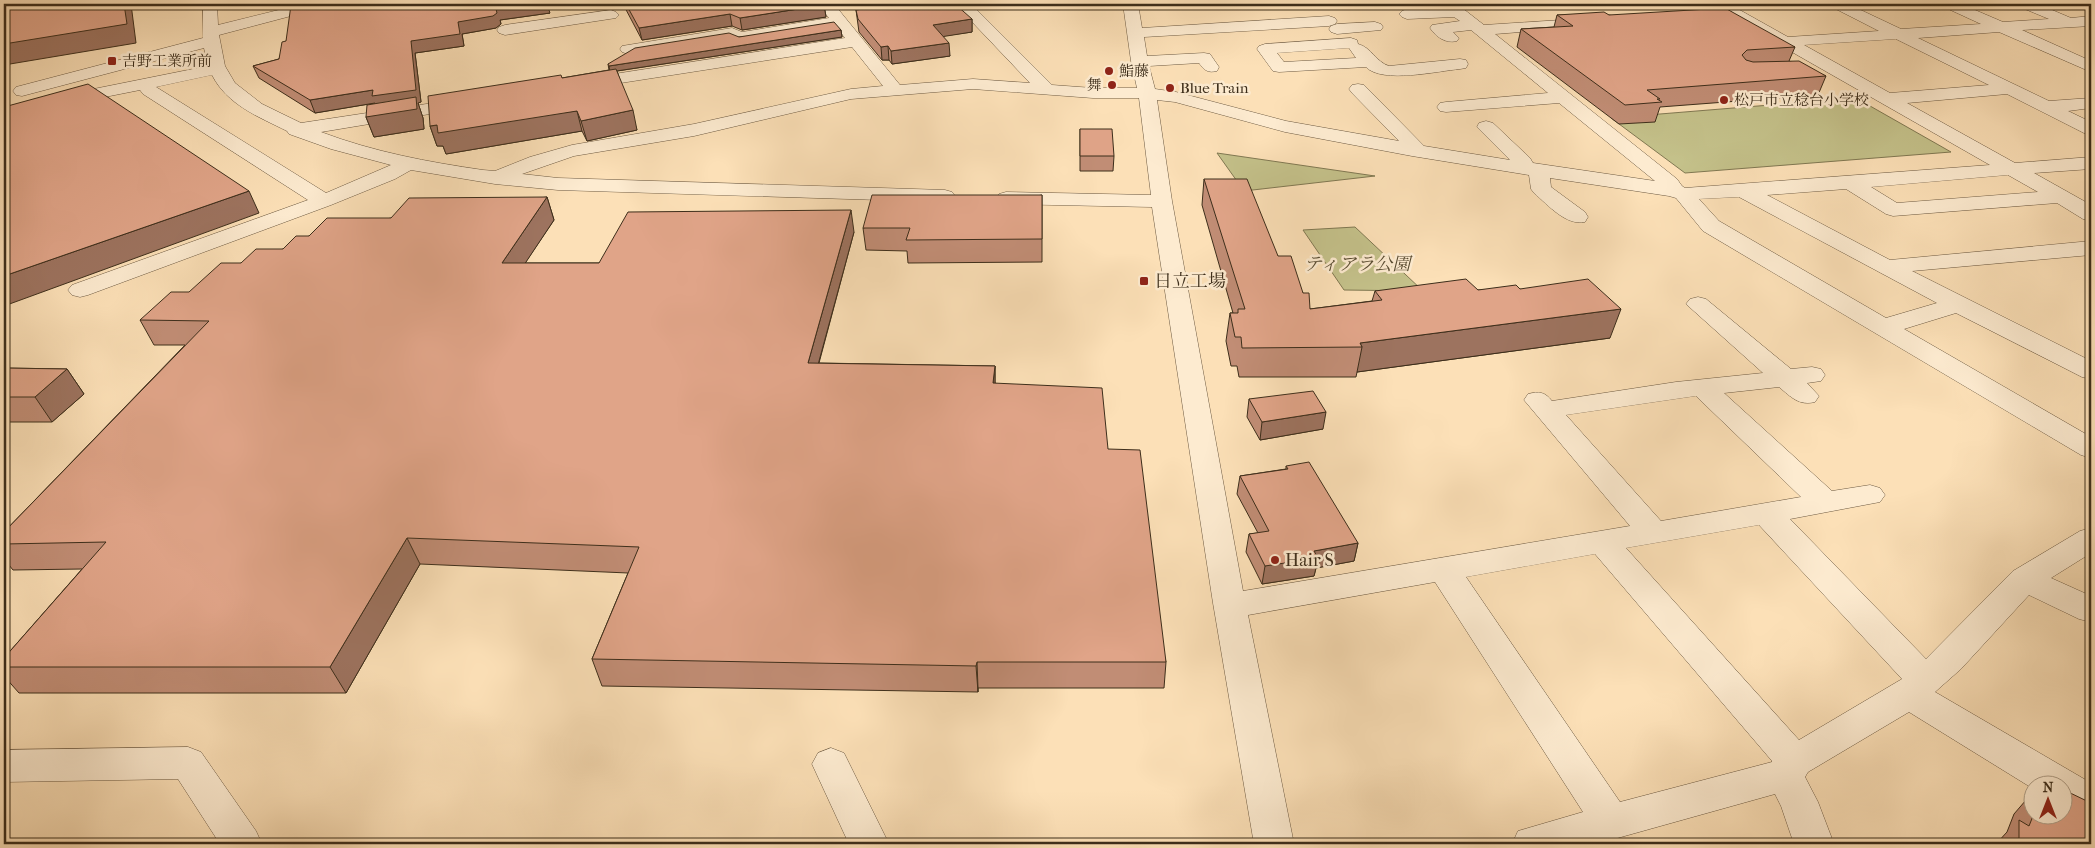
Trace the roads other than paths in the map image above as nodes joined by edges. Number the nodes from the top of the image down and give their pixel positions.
1 (210, 4) edge
2 (320, 4) edge
3 (826, 4) edge
4 (963, 4) edge
5 (1131, 4) edge
6 (1312, 4) edge
7 (1837, 4) edge
8 (1950, 4) edge
9 (2025, 4) edge
10 (610, 7) edge
11 (1453, 8) edge
12 (1555, 9) dead end
13 (1713, 10) edge
14 (1407, 14) dead end
15 (840, 21) junction
16 (2091, 21) edge
17 (1604, 22) edge
18 (2071, 23) junction
19 (1576, 24) junction
20 (1332, 25) junction
21 (1375, 27) dead end
22 (2002, 27) junction
23 (1478, 28) junction
24 (505, 30) dead end
25 (1136, 32) junction
26 (2091, 32) edge
27 (1898, 34) junction
28 (211, 36) junction
29 (1451, 38) dead end
30 (857, 41) junction
31 (1784, 42) junction
32 (1352, 44) junction
33 (1376, 44) dead end
34 (628, 49) junction
35 (1139, 61) junction
36 (1370, 62) junction
37 (1460, 64) dead end
38 (1211, 67) dead end
39 (2091, 68) edge
40 (219, 69) junction
41 (1836, 71) junction
42 (1802, 72) edge
43 (640, 75) junction
44 (146, 84) junction
45 (562, 87) edge
46 (1046, 89) junction
47 (1358, 89) dead end
48 (2009, 89) junction
49 (895, 90) junction
50 (106, 92) junction
51 (1147, 93) junction
52 (4, 96) edge
53 (1564, 97) junction
54 (1886, 99) junction
55 (485, 100) edge
56 (2091, 103) edge
57 (1446, 107) dead end
58 (2046, 107) junction
59 (4, 112) edge
60 (4, 121) edge
61 (1486, 127) dead end
62 (2091, 129) edge
63 (296, 130) junction
64 (1412, 150) junction
65 (2091, 163) edge
66 (406, 165) junction
67 (2012, 169) junction
68 (1531, 170) junction
69 (495, 178) junction
70 (1850, 182) junction
71 (1743, 191) junction
72 (1678, 192) junction
73 (966, 197) edge
74 (986, 197) edge
75 (2060, 197) junction
76 (324, 201) junction
77 (1162, 202) junction
78 (2091, 214) edge
79 (1576, 217) dead end
80 (2091, 248) edge
81 (1885, 267) junction
82 (80, 290) dead end
83 (1698, 304) dead end
84 (1958, 305) junction
85 (1882, 327) junction
86 (2085, 364) edge
87 (1784, 378) junction
88 (1809, 386) dead end
89 (1703, 388) junction
90 (2091, 449) edge
91 (1870, 495) dead end
92 (1825, 502) junction
93 (1766, 513) junction
94 (1654, 532) junction
95 (2091, 539) edge
96 (1602, 542) junction
97 (1444, 570) junction
98 (2024, 579) junction
99 (1229, 603) junction
100 (2091, 610) edge
101 (1917, 688) junction
102 (831, 764) dead end
103 (4, 766) edge
104 (1790, 768) junction
105 (2047, 776) edge
106 (2072, 792) edge
107 (2091, 803) edge
108 (1612, 821) junction
109 (242, 844) edge
110 (869, 844) edge
111 (1274, 844) edge
112 (1532, 844) edge
113 (1814, 844) edge

1 - 28 street
2 - 28 street
3 - 15 street
4 - 46 street
5 - 25 street
6 - 20 street
7 - 27 street
8 - 22 street
9 - 18 street
10 - 24 street
10 - 34 street
11 - 14 street
11 - 23 street
12 - 19 street
13 - 31 street
15 - 30 street
15 - 34 street
16 - 18 street
17 - 19 street
18 - 22 street
18 - 26 street
19 - 23 street
20 - 21 street
20 - 25 street
20 - 32 street
22 - 27 street
22 - 39 street
23 - 29 street
23 - 53 street
25 - 35 street
27 - 31 street
27 - 48 street
28 - 40 street
28 - 52 street
30 - 43 street
30 - 49 street
31 - 41 street
32 - 33 street
32 - 36 street
32 - 36 street
34 - 43 street
35 - 38 street
35 - 51 street
36 - 37 street
40 - 44 street
40 - 63 street
41 - 42 street
41 - 54 street
43 - 45 street
44 - 50 street
44 - 76 street
46 - 49 street
46 - 51 street
47 - 64 street
48 - 54 street
48 - 58 street
49 - 69 street
50 - 59 street
50 - 60 street
51 - 64 street
51 - 77 street
53 - 57 street
53 - 72 street
54 - 67 street
55 - 63 street
56 - 58 street
58 - 62 street
61 - 68 street
63 - 66 street
64 - 68 street
65 - 67 street
66 - 69 street
66 - 76 street
67 - 70 street
67 - 75 street
68 - 72 street
68 - 79 street
69 - 73 street
70 - 71 street
70 - 75 street
71 - 72 street
71 - 81 street
72 - 85 street
74 - 77 street
75 - 78 street
76 - 82 street
77 - 99 street
80 - 81 street
81 - 84 street
83 - 87 street
84 - 85 street
84 - 86 street
85 - 90 street
87 - 88 street
87 - 89 street
89 - 92 street
89 - 94 street
91 - 92 street
92 - 93 street
93 - 94 street
93 - 101 street
94 - 96 street
95 - 98 street
96 - 97 street
96 - 104 street
97 - 99 street
97 - 108 street
98 - 100 street
98 - 101 street
99 - 111 street
101 - 104 street
101 - 105 street
102 - 110 street
103 - 109 street
104 - 108 street
104 - 113 street
106 - 107 street
108 - 112 street

